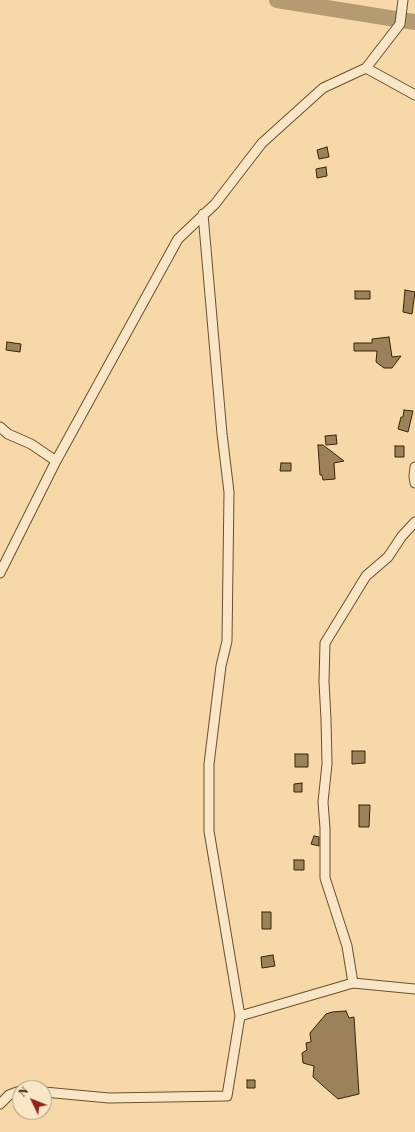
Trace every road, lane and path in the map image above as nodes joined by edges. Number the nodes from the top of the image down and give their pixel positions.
1 (403, 0) edge
2 (366, 68) junction
3 (415, 95) edge
4 (203, 214) junction
5 (0, 427) edge
6 (56, 461) junction
7 (415, 467) edge
8 (415, 483) edge
9 (415, 522) edge
10 (0, 573) edge
11 (353, 983) junction
12 (415, 989) edge
13 (240, 1016) junction
14 (52, 1093) edge
15 (12, 1094) edge
16 (0, 1104) edge

1 - 2 street
2 - 3 street
2 - 4 street
4 - 6 street
4 - 13 street
5 - 6 street
6 - 10 street
7 - 8 street
9 - 11 street
11 - 12 street
11 - 13 street
13 - 14 street
15 - 16 street

